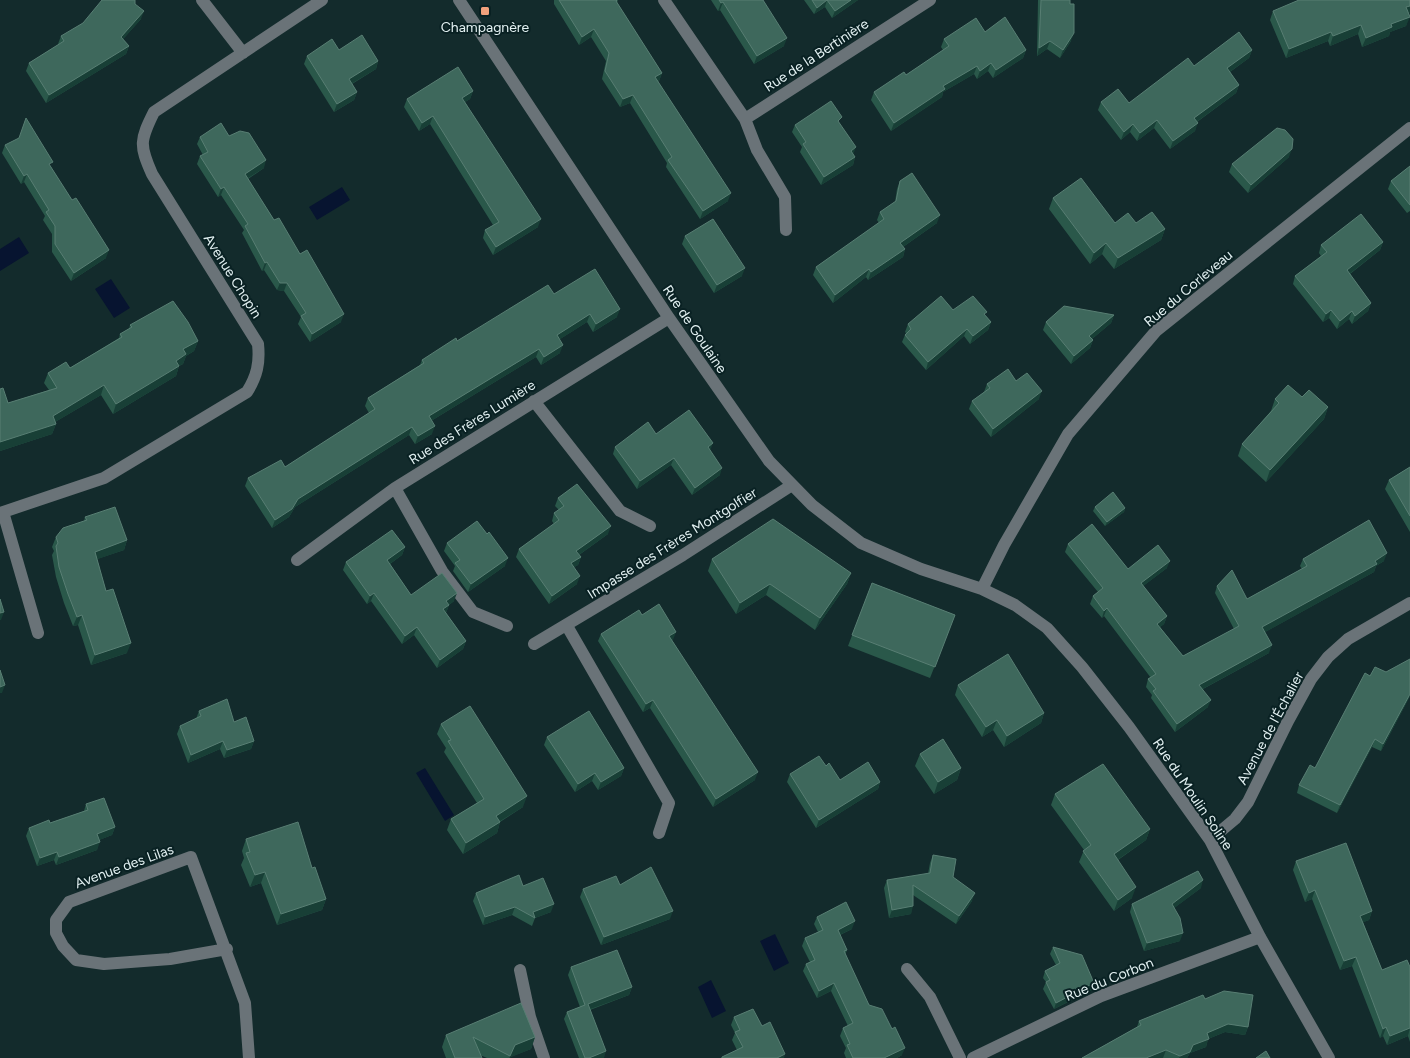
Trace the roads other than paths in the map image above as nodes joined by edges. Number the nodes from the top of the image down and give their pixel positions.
1 (202, 0) edge
2 (322, 0) edge
3 (459, 0) edge
4 (664, 0) edge
5 (930, 0) edge
6 (242, 52) junction
7 (745, 118) junction
8 (1410, 128) edge
9 (786, 230) dead end
10 (669, 318) junction
11 (534, 401) junction
12 (792, 484) junction
13 (394, 488) junction
14 (2, 512) edge
15 (650, 526) dead end
16 (297, 560) dead end
17 (982, 589) junction
18 (1410, 603) edge
19 (507, 626) dead end
20 (567, 626) junction
21 (38, 633) dead end
22 (534, 644) dead end
23 (660, 833) dead end
24 (1210, 840) junction
25 (1260, 937) junction
26 (227, 949) junction
27 (907, 969) dead end
28 (520, 970) dead end
29 (248, 1058) edge
30 (544, 1058) edge
31 (960, 1058) edge
32 (974, 1058) edge
33 (1330, 1058) edge

1 - 6 street
2 - 6 street, Avenue Chopin
3 - 10 street, Rue de Goulaine
4 - 7 street
5 - 7 street, Rue de la Bertinière
6 - 14 street, Avenue Chopin
7 - 9 street
8 - 17 street, Rue du Corleveau
10 - 11 street, Rue des Frères Lumière
10 - 12 street, Rue de Goulaine
11 - 13 street, Rue des Frères Lumière
11 - 15 street
12 - 17 street, Rue de Goulaine
12 - 20 street, Impasse des Frères Montgolfier
13 - 16 street, Rue des Frères Lumière
13 - 19 street
14 - 21 street
17 - 24 street, Rue du Moulin Soline
18 - 24 street, Avenue de l'Échalier
20 - 22 street, Impasse des Frères Montgolfier
20 - 23 street
24 - 25 street, Rue du Moulin Soline
25 - 32 street, Rue du Corbon
25 - 33 street, Rue du Moulin Soline
26 - 26 street, Avenue des Lilas
26 - 29 street, Avenue des Lilas
27 - 31 street
28 - 30 street

